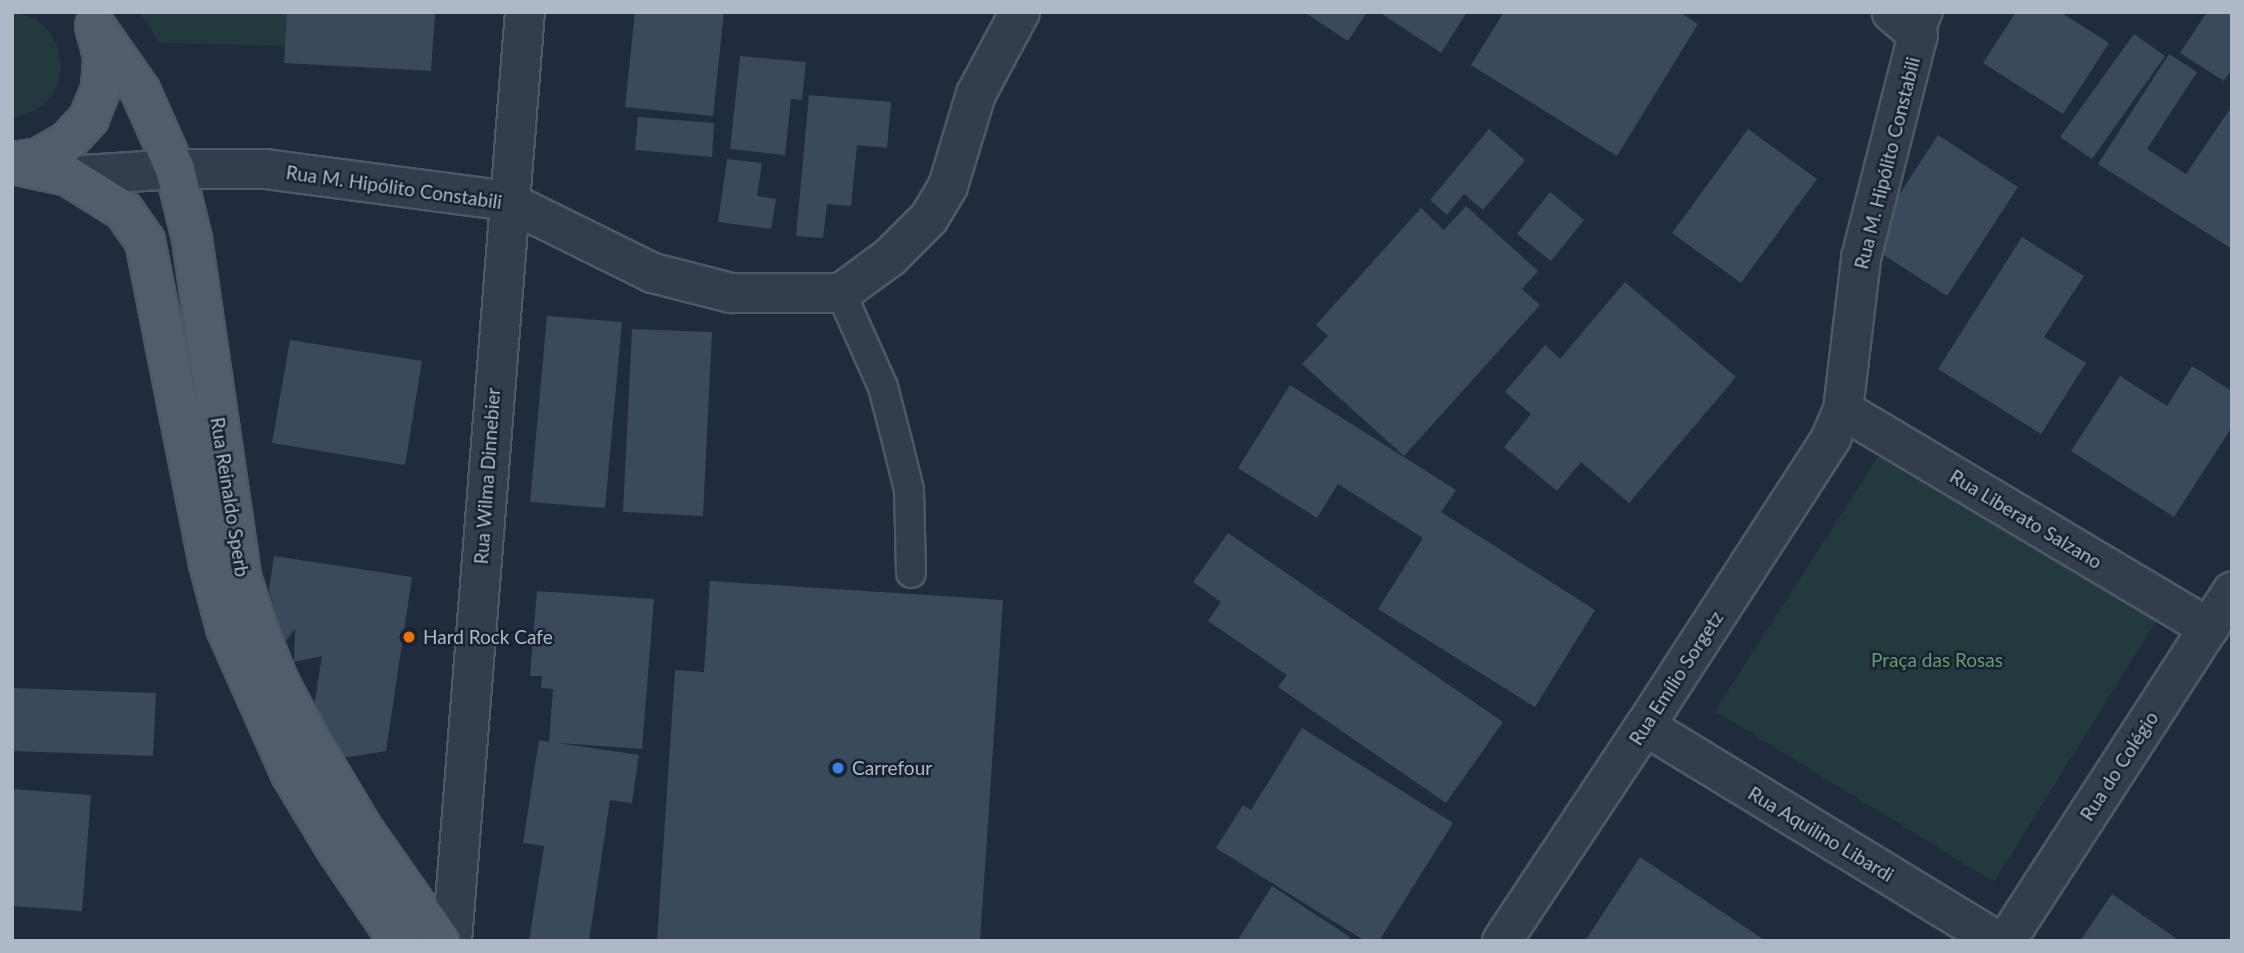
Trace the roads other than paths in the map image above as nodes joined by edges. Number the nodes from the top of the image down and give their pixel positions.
1 (524, 12) edge
2 (1020, 12) edge
3 (91, 19) edge
4 (1912, 20) edge
5 (12, 163) edge
6 (175, 169) junction
7 (68, 176) junction
8 (507, 201) junction
9 (841, 293) junction
10 (1843, 410) junction
11 (911, 573) dead end
12 (2232, 592) edge
13 (2209, 628) junction
14 (1645, 726) junction
15 (399, 941) edge
16 (441, 941) edge
17 (452, 941) edge
18 (1502, 941) edge
19 (1997, 941) edge
20 (2006, 941) edge

1 - 8 street, Rua Wilma Dinnebier
2 - 9 street
3 - 5 main road
3 - 6 main road, Rua Reinaldo Sperb
4 - 10 street, Rua M. Hipólito Constabili
5 - 7 main road, Rua Reinaldo Sperb
6 - 7 street, Rua M. Hipólito Constabili
6 - 8 street, Rua M. Hipólito Constabili
6 - 16 main road, Rua Reinaldo Sperb
7 - 15 main road, Rua Reinaldo Sperb
8 - 9 street, Rua M. Hipólito Constabili
8 - 17 street, Rua Wilma Dinnebier
9 - 11 lane
10 - 13 street, Rua Liberato Salzano
10 - 14 street, Rua Emílio Sorgetz
12 - 13 street, Rua do Colégio
13 - 20 street, Rua do Colégio
14 - 18 street, Rua Emílio Sorgetz
14 - 19 street, Rua Aquilino Libardi

